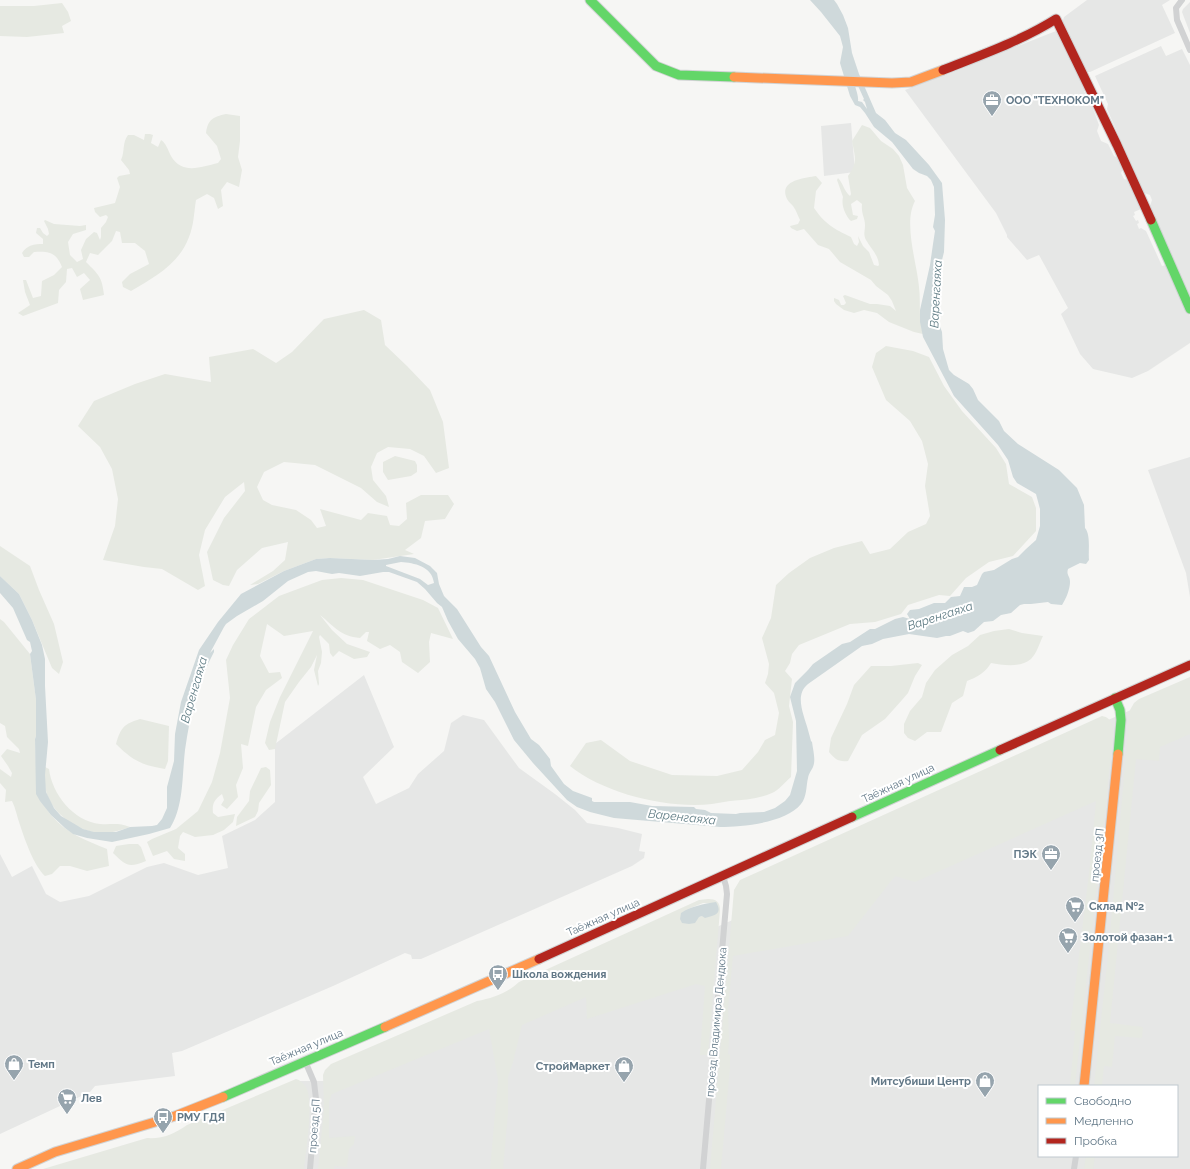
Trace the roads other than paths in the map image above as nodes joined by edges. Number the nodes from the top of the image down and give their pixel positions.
1 (590, 0) edge
2 (1182, 0) edge
3 (1190, 50) edge
4 (1190, 309) edge
5 (1190, 665) edge
6 (1115, 698) junction
7 (723, 876) junction
8 (305, 1061) junction
9 (1084, 1085) edge
10 (1076, 1157) edge
11 (17, 1169) edge
12 (310, 1169) edge
13 (703, 1169) edge
14 (1074, 1169) edge

1 - 4 main road
2 - 3 street
5 - 6 main road, Таёжная улица
6 - 7 main road, Таёжная улица
6 - 9 main road, проезд 3П
7 - 8 main road, Таёжная улица
7 - 13 street, проезд Владимира Дендюка
8 - 11 main road, Таёжная улица
8 - 12 street, проезд 5П
10 - 14 street

